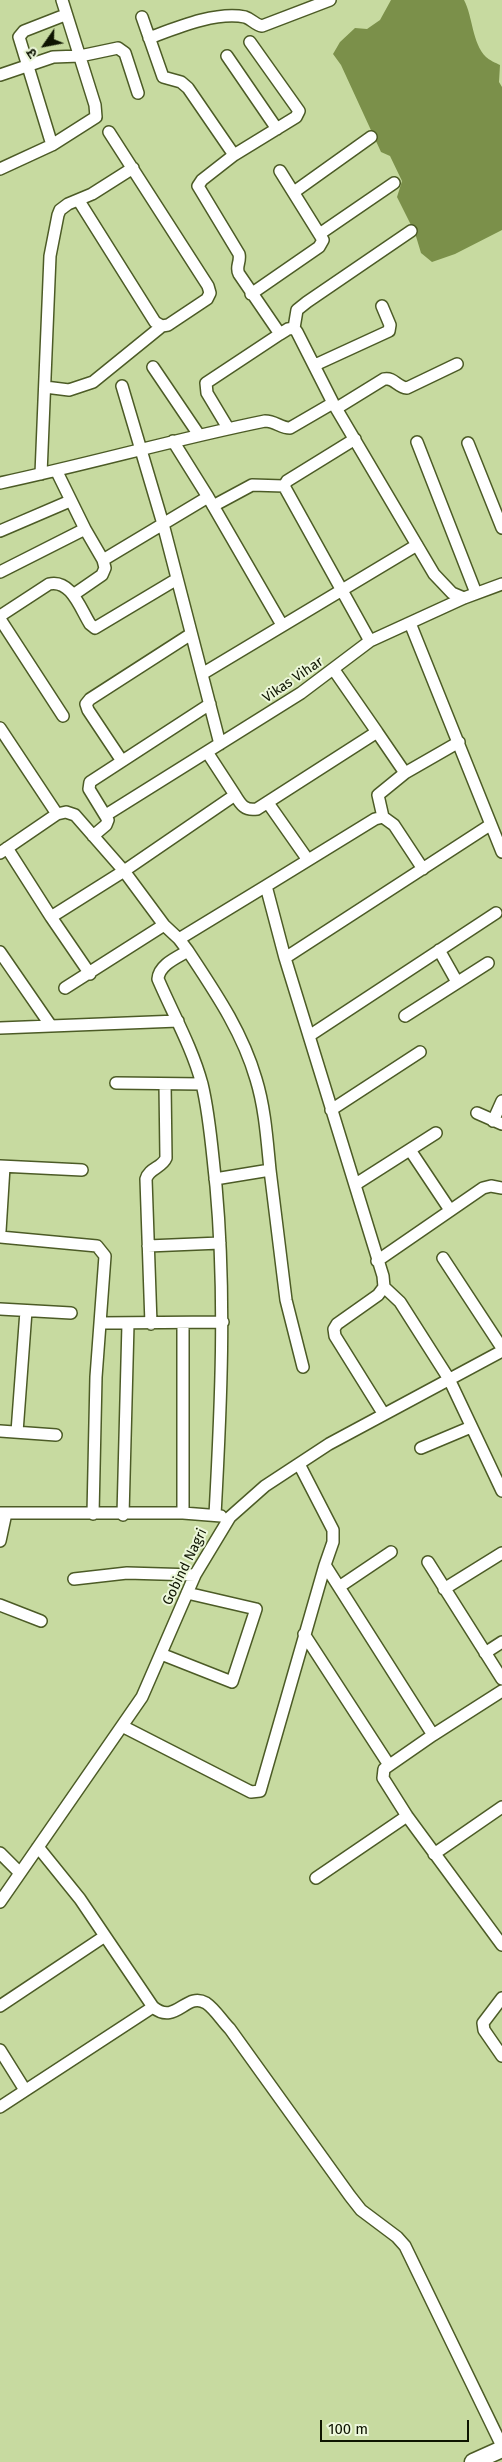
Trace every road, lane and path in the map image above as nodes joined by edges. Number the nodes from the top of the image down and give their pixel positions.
1 (62, 0) edge
2 (330, 0) edge
3 (66, 14) junction
4 (142, 17) dead end
5 (149, 38) junction
6 (250, 42) dead end
7 (80, 56) junction
8 (226, 56) dead end
9 (26, 66) junction
10 (0, 75) edge
11 (138, 93) dead end
12 (277, 129) junction
13 (109, 132) dead end
14 (371, 137) dead end
15 (52, 145) junction
16 (234, 155) junction
17 (133, 168) junction
18 (0, 169) edge
19 (280, 171) dead end
20 (394, 183) dead end
21 (294, 192) junction
22 (79, 201) junction
23 (410, 231) dead end
24 (321, 233) junction
25 (252, 294) junction
26 (382, 306) dead end
27 (162, 326) junction
28 (294, 328) junction
29 (280, 334) junction
30 (457, 364) dead end
31 (315, 365) junction
32 (153, 367) dead end
33 (122, 386) dead end
34 (45, 387) junction
35 (335, 405) junction
36 (228, 428) junction
37 (199, 435) junction
38 (355, 439) junction
39 (173, 441) junction
40 (417, 442) dead end
41 (468, 443) dead end
42 (140, 448) junction
43 (57, 472) junction
44 (42, 474) junction
45 (0, 483) edge
46 (284, 486) junction
47 (70, 501) junction
48 (210, 502) junction
49 (163, 524) junction
50 (502, 528) edge
51 (84, 529) junction
52 (0, 531) edge
53 (417, 545) junction
54 (103, 560) junction
55 (0, 572) edge
56 (177, 579) junction
57 (502, 584) edge
58 (341, 591) junction
59 (476, 593) junction
60 (73, 595) junction
61 (464, 598) junction
62 (0, 618) edge
63 (410, 623) junction
64 (282, 625) junction
65 (191, 634) junction
66 (370, 641) junction
67 (334, 670) junction
68 (202, 674) junction
69 (210, 704) junction
70 (62, 716) dead end
71 (0, 728) edge
72 (377, 732) junction
73 (459, 742) junction
74 (220, 744) junction
75 (207, 752) junction
76 (122, 761) junction
77 (405, 773) junction
78 (235, 795) junction
79 (268, 803) junction
80 (57, 814) junction
81 (106, 815) junction
82 (384, 817) junction
83 (490, 825) junction
84 (93, 836) junction
85 (4, 851) edge
86 (502, 852) edge
87 (308, 860) junction
88 (422, 869) junction
89 (124, 871) junction
90 (266, 886) junction
91 (496, 913) dead end
92 (50, 917) junction
93 (164, 925) junction
94 (180, 939) junction
95 (439, 950) junction
96 (188, 951) junction
97 (0, 952) edge
98 (285, 958) junction
99 (488, 963) dead end
100 (90, 974) junction
101 (457, 982) junction
102 (64, 988) dead end
103 (405, 1016) dead end
104 (178, 1021) junction
105 (51, 1026) junction
106 (0, 1028) edge
107 (309, 1036) junction
108 (420, 1052) dead end
109 (116, 1083) dead end
110 (165, 1084) junction
111 (202, 1084) junction
112 (502, 1101) edge
113 (331, 1110) junction
114 (477, 1113) dead end
115 (498, 1122) edge
116 (436, 1133) dead end
117 (410, 1150) junction
118 (2, 1167) edge
119 (82, 1170) dead end
120 (270, 1170) junction
121 (215, 1179) junction
122 (356, 1184) junction
123 (502, 1188) edge
124 (450, 1210) junction
125 (0, 1231) edge
126 (0, 1237) edge
127 (220, 1243) junction
128 (148, 1246) junction
129 (443, 1258) dead end
130 (377, 1261) junction
131 (384, 1287) junction
132 (0, 1309) edge
133 (26, 1311) junction
134 (71, 1313) dead end
135 (223, 1322) junction
136 (100, 1323) junction
137 (183, 1323) junction
138 (128, 1324) junction
139 (150, 1324) junction
140 (502, 1349) edge
141 (303, 1367) dead end
142 (449, 1379) junction
143 (383, 1413) junction
144 (471, 1427) junction
145 (0, 1431) edge
146 (17, 1432) junction
147 (56, 1435) dead end
148 (421, 1448) dead end
149 (299, 1464) junction
150 (502, 1492) edge
151 (3, 1513) edge
152 (183, 1513) junction
153 (94, 1514) junction
154 (123, 1514) junction
155 (214, 1516) junction
156 (230, 1516) junction
157 (0, 1541) edge
158 (391, 1552) dead end
159 (502, 1553) edge
160 (428, 1562) dead end
161 (325, 1565) junction
162 (195, 1575) junction
163 (74, 1579) dead end
164 (339, 1587) junction
165 (444, 1589) junction
166 (187, 1593) junction
167 (0, 1605) edge
168 (41, 1621) dead end
169 (304, 1634) junction
170 (502, 1642) edge
171 (485, 1653) junction
172 (161, 1654) junction
173 (502, 1679) edge
174 (502, 1691) edge
175 (122, 1726) junction
176 (433, 1735) junction
177 (390, 1765) junction
178 (502, 1807) edge
179 (407, 1816) junction
180 (38, 1847) junction
181 (0, 1853) edge
182 (434, 1854) junction
183 (20, 1873) junction
184 (316, 1878) dead end
185 (0, 1902) edge
186 (105, 1936) junction
187 (502, 1945) edge
188 (502, 1998) edge
189 (0, 2006) edge
190 (153, 2008) junction
191 (0, 2050) edge
192 (502, 2056) edge
193 (25, 2090) junction
194 (0, 2107) edge
195 (502, 2448) edge
196 (473, 2462) edge

1 - 3 street
2 - 5 street
3 - 7 street
3 - 9 street
4 - 5 street
5 - 16 street
6 - 12 street
7 - 9 street
7 - 11 street
7 - 15 street
8 - 12 street
9 - 10 street
9 - 15 street
12 - 16 street
13 - 17 street
14 - 21 street
15 - 18 street
16 - 25 street
17 - 22 street
17 - 27 street
19 - 21 street
20 - 24 street
21 - 24 street
22 - 27 street
22 - 34 street
23 - 28 street
24 - 25 street
25 - 29 street
26 - 31 street
27 - 34 street
28 - 29 street
28 - 31 street
29 - 36 street
30 - 35 street
31 - 35 street
32 - 37 street
33 - 42 street
34 - 44 street
35 - 36 street
35 - 38 street
36 - 37 street
37 - 39 street
38 - 46 street
38 - 53 street
39 - 42 street
39 - 48 street
40 - 59 street
41 - 50 street
42 - 43 street
42 - 49 street
43 - 44 street
43 - 47 street
44 - 45 street
46 - 48 street
46 - 58 street
47 - 51 street
47 - 52 street
48 - 49 street
48 - 64 street
49 - 54 street
49 - 56 street
51 - 54 street
51 - 55 street
53 - 58 street
53 - 61 street
54 - 60 street
56 - 60 street
56 - 65 street
57 - 59 street, Vikas Vihar
58 - 64 street
58 - 66 street
59 - 61 street, Vikas Vihar
60 - 62 street
61 - 63 street, Vikas Vihar
62 - 70 street
63 - 66 street, Vikas Vihar
63 - 73 street
64 - 68 street
65 - 68 street
65 - 76 street
66 - 67 street, Vikas Vihar
67 - 72 street
67 - 74 street, Vikas Vihar
68 - 69 street
69 - 74 street
69 - 76 street
71 - 80 street
72 - 77 street
72 - 79 street
73 - 77 street
73 - 83 street
74 - 75 street, Vikas Vihar
75 - 78 street
75 - 81 street, Vikas Vihar
76 - 81 street
77 - 82 street
78 - 79 street
78 - 89 street
79 - 87 street
80 - 84 street
80 - 85 street
81 - 84 street
82 - 87 street
82 - 88 street
83 - 86 street
83 - 88 street
84 - 89 street
85 - 92 street
87 - 90 street
88 - 98 street
89 - 92 street
89 - 93 street
90 - 94 street
90 - 98 street
91 - 95 street
92 - 100 street
93 - 94 street
93 - 100 street
94 - 96 street
95 - 101 street
95 - 107 street
96 - 104 street
96 - 120 street
97 - 105 street
98 - 107 street
99 - 101 street
100 - 102 street
101 - 103 street
104 - 105 street
104 - 111 street
105 - 106 street
107 - 113 street
108 - 113 street
109 - 110 street
110 - 111 street
110 - 128 street
111 - 121 street
112 - 115 street
113 - 122 street
114 - 115 street
116 - 117 street
117 - 122 street
117 - 124 street
118 - 119 street
118 - 125 street
120 - 121 street
120 - 141 street
121 - 127 street
122 - 130 street
123 - 124 street
124 - 130 street
126 - 136 street
127 - 128 street
127 - 135 street
128 - 139 street
129 - 140 street
130 - 131 street
131 - 142 street
131 - 143 street
132 - 133 street
133 - 134 street
133 - 146 street
135 - 137 street
135 - 155 street
136 - 138 street
136 - 153 street
137 - 139 street
137 - 152 street
138 - 139 street
138 - 154 street
140 - 142 street, Gobind Nagri
142 - 143 street, Gobind Nagri
142 - 144 street
143 - 149 street, Gobind Nagri
144 - 148 street
144 - 150 street
145 - 146 street
146 - 147 street
149 - 156 street, Gobind Nagri
149 - 161 street
151 - 153 street
151 - 157 street
152 - 154 street
152 - 155 street
153 - 154 street
155 - 156 street
156 - 162 street, Gobind Nagri
158 - 164 street
159 - 165 street
160 - 165 street
161 - 164 street
161 - 169 street
162 - 163 street
162 - 166 street, Gobind Nagri
164 - 176 street
165 - 171 street
166 - 172 street, Gobind Nagri
166 - 172 street
167 - 168 street
169 - 175 street
169 - 177 street
170 - 171 street
171 - 173 street
172 - 175 street, Gobind Nagri
174 - 176 street
175 - 180 street, Gobind Nagri
176 - 177 street
177 - 179 street
178 - 182 street
179 - 182 street
179 - 184 street
180 - 183 street, Gobind Nagri
180 - 186 street
181 - 183 street
182 - 187 street
183 - 185 street, Gobind Nagri
186 - 189 street
186 - 190 street
188 - 192 street
190 - 193 street
190 - 195 street
191 - 193 street
193 - 194 street
195 - 196 highway

